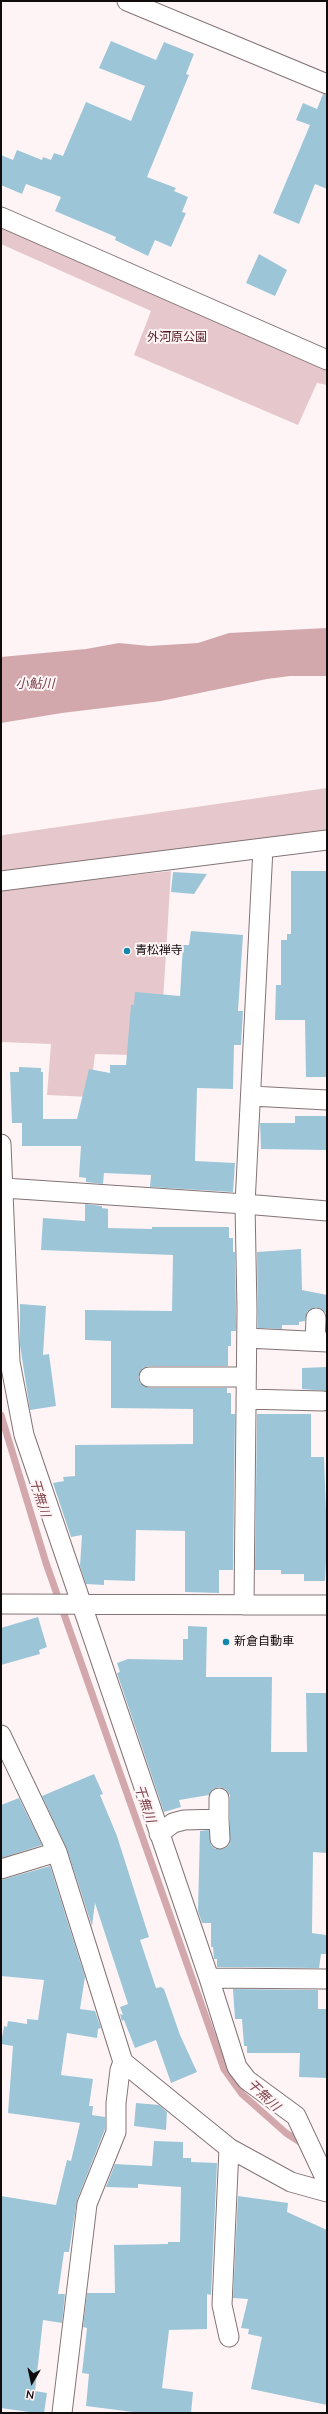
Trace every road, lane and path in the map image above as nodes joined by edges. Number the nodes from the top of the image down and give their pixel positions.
1 (126, 1) edge
2 (327, 84) edge
3 (1, 217) edge
4 (327, 360) edge
5 (327, 840) edge
6 (263, 848) junction
7 (1, 881) edge
8 (251, 1096) junction
9 (327, 1100) edge
10 (1, 1144) edge
11 (4, 1188) junction
12 (245, 1204) junction
13 (327, 1212) edge
14 (316, 1318) dead end
15 (247, 1338) junction
16 (321, 1341) edge
17 (149, 1377) dead end
18 (246, 1378) junction
19 (246, 1399) junction
20 (323, 1401) dead end
21 (1, 1604) edge
22 (76, 1604) junction
23 (244, 1604) junction
24 (327, 1605) edge
25 (1, 1735) edge
26 (219, 1798) dead end
27 (219, 1819) junction
28 (159, 1834) junction
29 (220, 1839) dead end
30 (57, 1852) junction
31 (1, 1869) edge
32 (209, 1978) junction
33 (327, 1979) edge
34 (124, 2062) junction
35 (229, 2148) junction
36 (327, 2182) edge
37 (327, 2192) edge
38 (229, 2337) dead end
39 (62, 2413) edge

1 - 2 street
3 - 4 street
5 - 6 street
6 - 7 street
6 - 8 street
8 - 9 street
8 - 12 street
10 - 11 street
11 - 12 street
11 - 22 street
12 - 13 street
12 - 15 street
14 - 16 street
15 - 16 street
15 - 18 street
17 - 18 street
18 - 19 street
19 - 20 street
19 - 23 street
21 - 22 street
22 - 23 street
22 - 28 street
23 - 24 street
25 - 30 street
26 - 27 street
27 - 28 street
27 - 29 street
28 - 32 street
30 - 31 street
30 - 34 street
32 - 33 street
32 - 36 street
34 - 35 street
34 - 39 street
35 - 37 street
35 - 38 street

